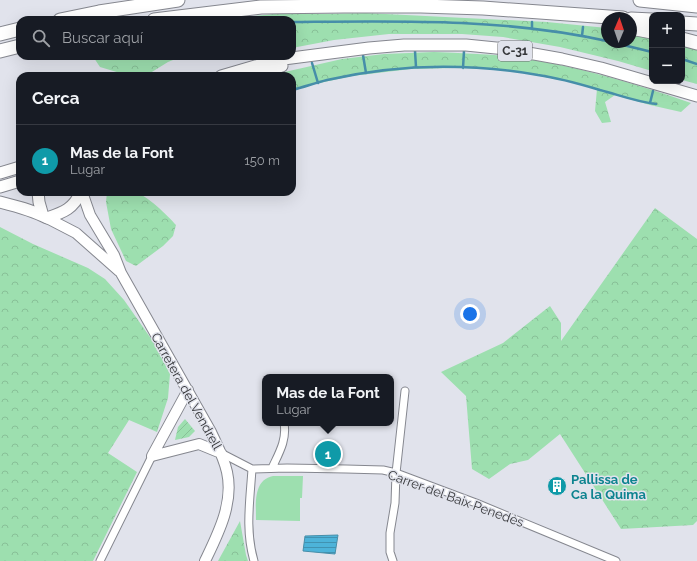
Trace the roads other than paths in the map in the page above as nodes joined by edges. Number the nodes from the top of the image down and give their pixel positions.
1 (178, 0) edge
2 (640, 0) edge
3 (697, 1) edge
4 (664, 2) junction
5 (697, 6) edge
6 (571, 14) junction
7 (80, 16) edge
8 (187, 16) edge
9 (601, 16) edge
10 (637, 19) edge
11 (649, 20) edge
12 (601, 23) edge
13 (685, 23) edge
14 (697, 24) edge
15 (637, 29) edge
16 (16, 30) edge
17 (649, 31) edge
18 (0, 34) edge
19 (685, 40) edge
20 (697, 43) edge
21 (16, 47) edge
22 (0, 51) edge
23 (329, 54) junction
24 (296, 58) edge
25 (276, 60) edge
26 (235, 72) edge
27 (264, 72) edge
28 (697, 96) edge
29 (16, 168) edge
30 (0, 173) edge
31 (16, 175) edge
32 (0, 180) edge
33 (16, 182) edge
34 (0, 187) edge
35 (38, 196) edge
36 (80, 196) edge
37 (83, 196) edge
38 (0, 202) edge
39 (45, 217) junction
40 (120, 273) junction
41 (188, 390) junction
42 (405, 391) dead end
43 (285, 426) edge
44 (221, 453) junction
45 (152, 456) junction
46 (272, 468) junction
47 (252, 469) junction
48 (396, 473) junction
49 (100, 561) edge
50 (205, 561) edge
51 (254, 561) edge
52 (393, 561) edge
53 (616, 561) edge

1 - 7 highway
2 - 4 highway
3 - 4 highway
4 - 5 highway
6 - 8 highway
6 - 9 highway
6 - 12 highway
10 - 11 highway
13 - 14 highway
15 - 17 highway
16 - 18 highway
19 - 20 highway
21 - 22 highway
23 - 24 main road, C-31
23 - 27 main road, C-31
23 - 28 main road, C-31
25 - 26 main road, C-31
29 - 30 main road
31 - 32 main road
33 - 34 main road
35 - 39 main road
36 - 39 main road
37 - 40 street, Carretera del Vendrell
38 - 39 main road
39 - 40 street, Carretera del Vendrell
40 - 41 street, Carretera del Vendrell
41 - 44 street, Carretera del Vendrell
41 - 45 street
42 - 48 street
43 - 46 street
44 - 45 street
44 - 47 street
44 - 50 street, Carretera del Vendrell
45 - 49 street
46 - 47 street, Carrer del Baix Penedès
46 - 48 street, Carrer del Baix Penedès
47 - 51 street
48 - 52 street
48 - 53 street, Carrer del Baix Penedès

